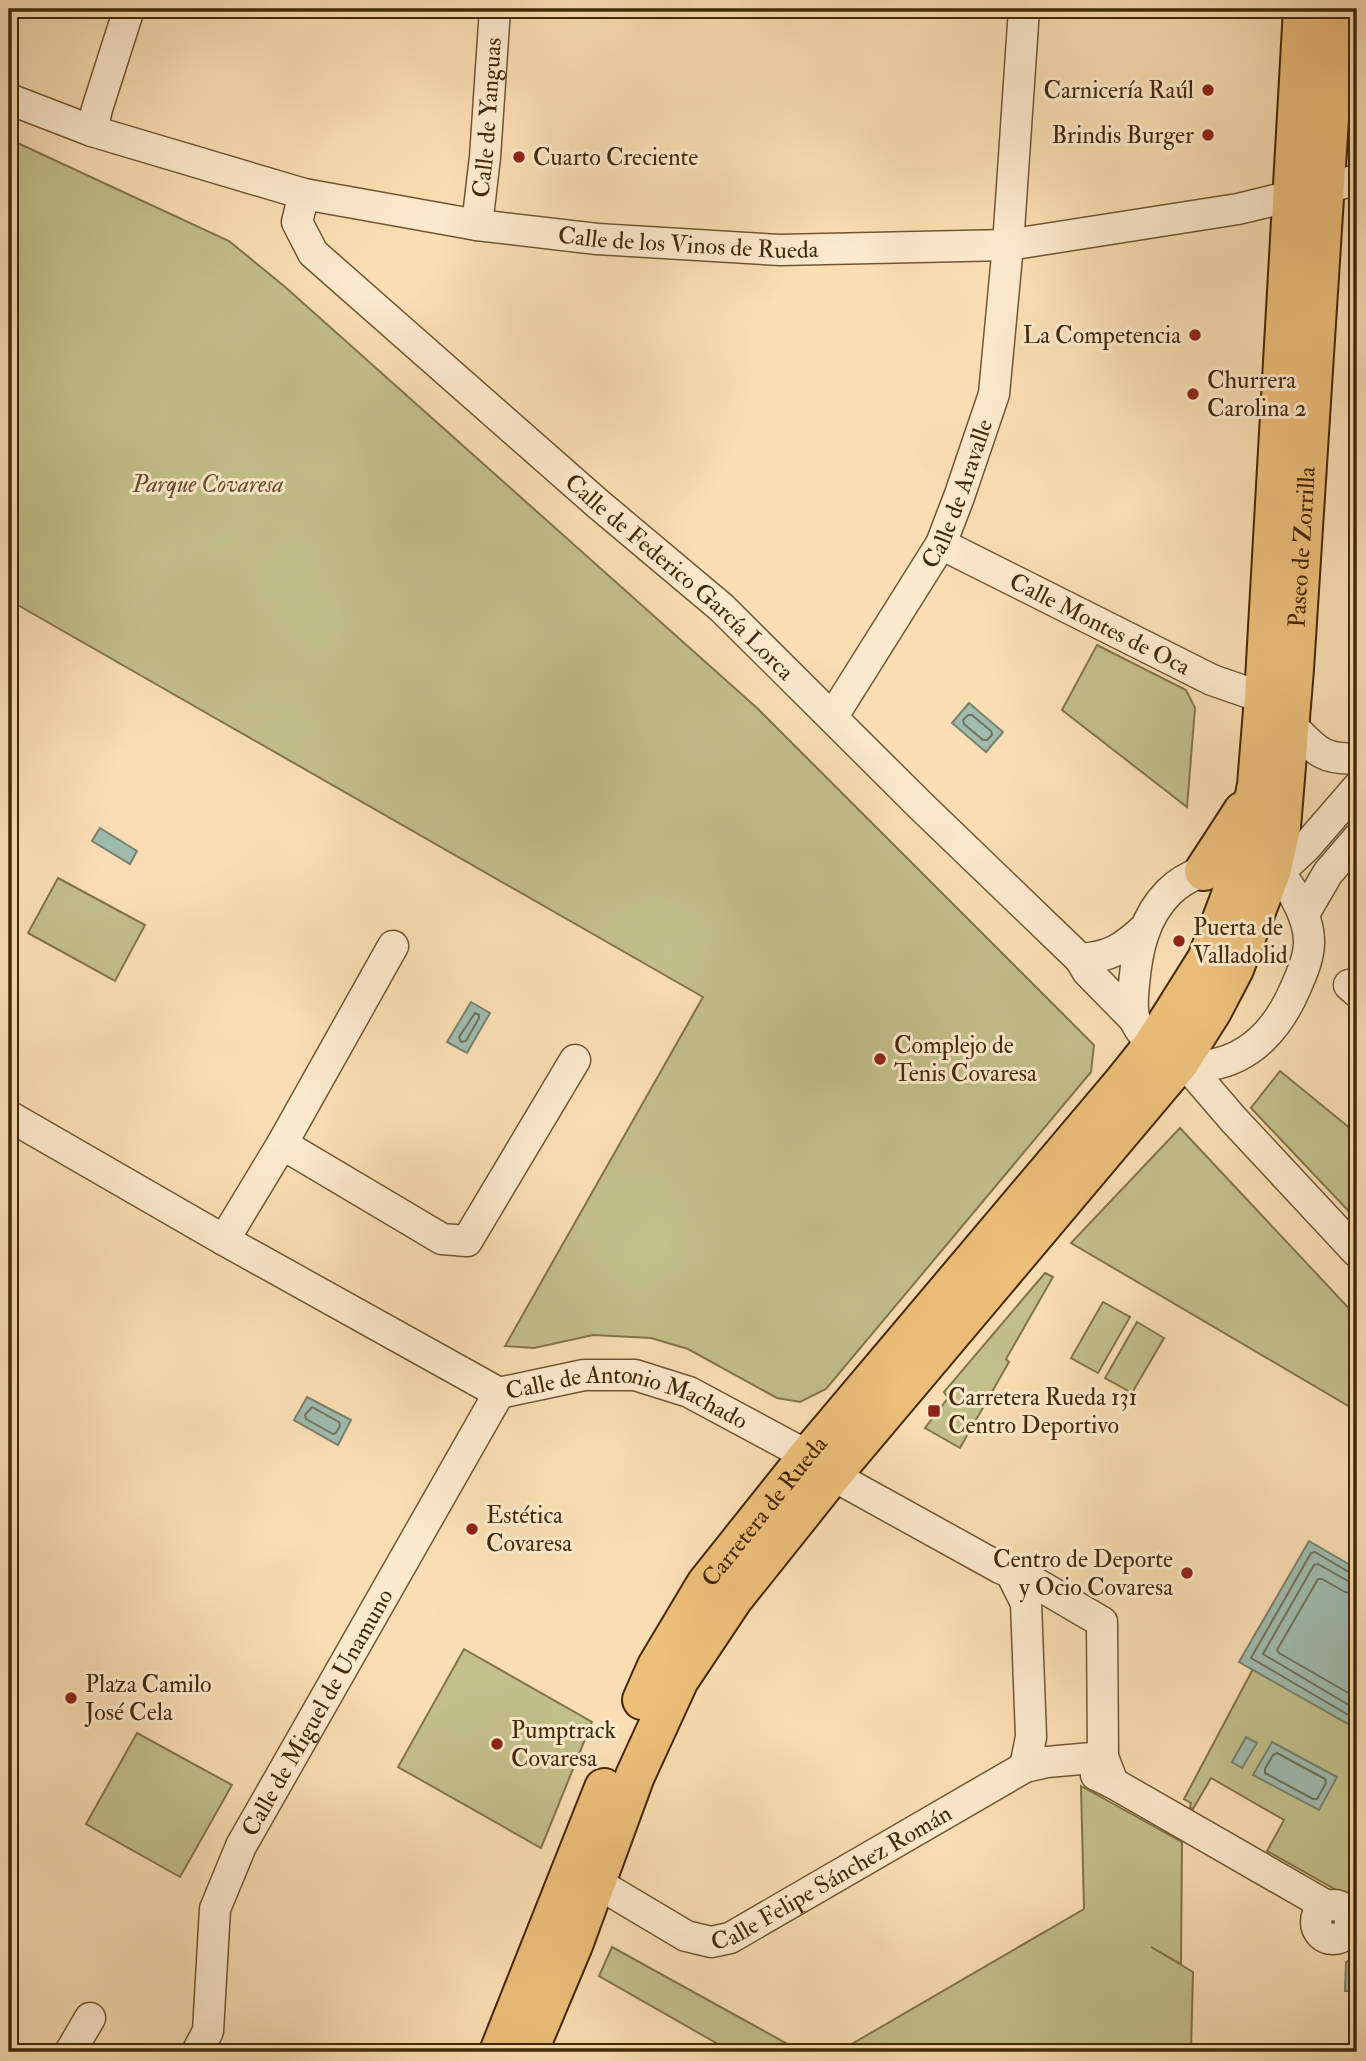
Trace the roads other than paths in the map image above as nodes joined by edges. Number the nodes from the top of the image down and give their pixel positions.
1 (130, 9) edge
2 (495, 9) edge
3 (1024, 9) edge
4 (1303, 9) edge
5 (1336, 9) edge
6 (9, 99) edge
7 (92, 131) junction
8 (1325, 189) edge
9 (304, 194) junction
10 (477, 225) junction
11 (1008, 245) junction
12 (941, 544) junction
13 (1277, 711) junction
14 (833, 716) junction
15 (1357, 758) edge
16 (1257, 785) junction
17 (1357, 788) edge
18 (1357, 839) edge
19 (1264, 868) junction
20 (1204, 871) junction
21 (1304, 914) junction
22 (1144, 929) junction
23 (393, 946) dead end
24 (1080, 958) junction
25 (1164, 1049) junction
26 (575, 1060) dead end
27 (1224, 1063) junction
28 (1222, 1104) junction
29 (9, 1116) edge
30 (282, 1144) junction
31 (224, 1240) junction
32 (1357, 1252) edge
33 (499, 1393) junction
34 (820, 1466) junction
35 (1011, 1573) junction
36 (1025, 1767) junction
37 (1108, 1770) junction
38 (597, 1883) junction
39 (1317, 1905) dead end
40 (90, 2018) dead end
41 (71, 2052) edge
42 (198, 2052) edge
43 (499, 2052) edge
44 (528, 2052) edge

1 - 7 street
2 - 10 street, Calle de Yanguas
3 - 11 street, Calle de Aravalle
4 - 8 main road, Paseo de Zorrilla
5 - 8 main road, Paseo de Zorrilla
6 - 7 street
7 - 9 street, Calle de los Vinos de Rueda
8 - 11 street, Calle de los Vinos de Rueda
8 - 13 main road, Paseo de Zorrilla
9 - 10 street, Calle de los Vinos de Rueda
9 - 14 street, Calle de Federico García Lorca
10 - 11 street, Calle de los Vinos de Rueda
11 - 12 street, Calle de Aravalle
12 - 13 street, Calle Montes de Oca
12 - 14 street, Calle de Aravalle
13 - 15 street
13 - 16 main road, Paseo de Zorrilla
13 - 19 main road, Paseo de Zorrilla
14 - 24 street, Calle de Federico García Lorca
16 - 19 main road, Paseo de Zorrilla
16 - 20 main road
17 - 19 street
18 - 21 street
19 - 20 street
19 - 21 street
19 - 25 main road, Paseo de Zorrilla
20 - 22 street
21 - 27 street
22 - 24 street
22 - 25 street
23 - 30 street
24 - 25 street, Calle de Federico García Lorca
25 - 27 street
25 - 28 street, Calle de Federico García Lorca
25 - 34 main road, Carretera de Rueda
26 - 30 street
27 - 28 street
28 - 32 street, Calle de Federico García Lorca
29 - 31 street, Calle de Antonio Machado
30 - 31 street
31 - 33 street, Calle de Antonio Machado
33 - 34 street, Calle de Antonio Machado
33 - 42 street, Calle de Miguel de Unamuno
34 - 35 street
34 - 38 main road, Carretera de Rueda
34 - 43 main road, Carretera de Rueda
35 - 36 street
35 - 37 street
36 - 37 street, Calle Felipe Sánchez Román
36 - 38 street, Calle Felipe Sánchez Román
37 - 39 street
38 - 44 main road, Carretera de Rueda
40 - 41 street

